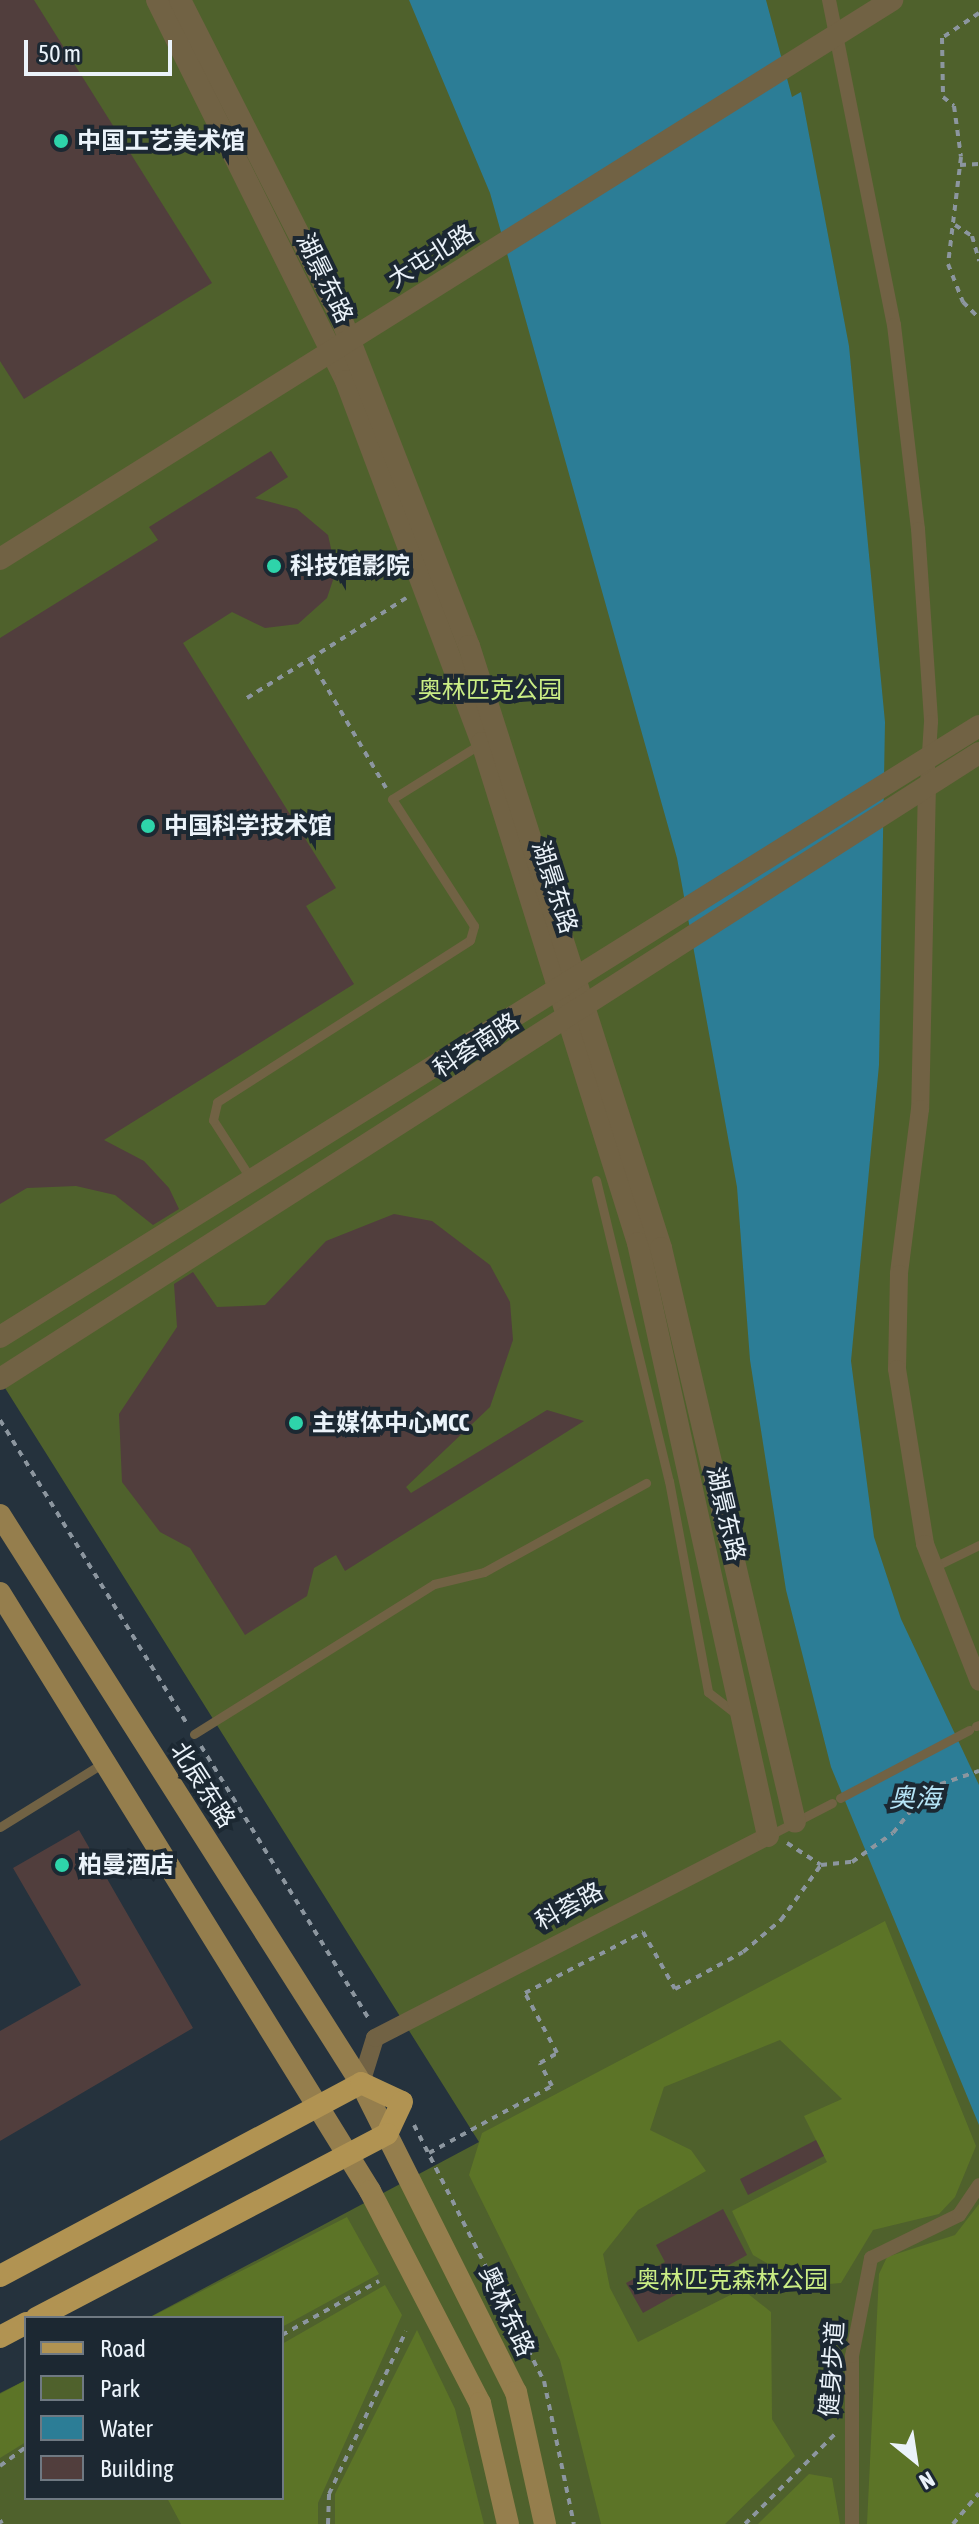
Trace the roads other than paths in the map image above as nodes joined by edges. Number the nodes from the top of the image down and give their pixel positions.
1 (157, 0) edge
2 (180, 0) edge
3 (829, 0) edge
4 (892, 0) edge
5 (839, 33) junction
6 (340, 345) junction
7 (0, 559) edge
8 (979, 726) edge
9 (482, 743) junction
10 (979, 753) edge
11 (930, 757) junction
12 (927, 784) junction
13 (570, 984) junction
14 (578, 1011) junction
15 (596, 1180) dead end
16 (253, 1181) junction
17 (0, 1337) edge
18 (0, 1379) edge
19 (646, 1483) dead end
20 (0, 1515) edge
21 (979, 1545) edge
22 (934, 1567) junction
23 (0, 1593) edge
24 (979, 1682) edge
25 (745, 1721) junction
26 (974, 1727) edge
27 (194, 1734) road end
28 (778, 1745) junction
29 (751, 1750) junction
30 (105, 1762) junction
31 (0, 1827) edge
32 (780, 1830) junction
33 (361, 2083) junction
34 (319, 2108) junction
35 (387, 2134) junction
36 (348, 2156) junction
37 (979, 2185) edge
38 (0, 2276) edge
39 (40, 2316) edge
40 (24, 2324) edge
41 (0, 2337) edge
42 (508, 2524) edge
43 (545, 2524) edge
44 (852, 2524) edge

1 - 6 street, 湖景东路
2 - 6 street, 湖景东路
3 - 5 street
4 - 5 street, 大屯北路
5 - 6 street, 大屯北路
5 - 11 street
6 - 7 street, 大屯北路
6 - 9 street, 湖景东路
6 - 13 street, 湖景东路
8 - 11 street, 科荟南路
9 - 13 street, 湖景东路
9 - 16 lane
10 - 12 street, 科荟南路
11 - 12 street
11 - 13 street, 科荟南路
12 - 14 street, 科荟南路
12 - 22 street
13 - 14 street, 湖景东路
13 - 16 street, 科荟南路
14 - 18 street, 科荟南路
14 - 25 street, 湖景东路
14 - 28 street, 湖景东路
15 - 25 lane
16 - 17 street, 科荟南路
19 - 27 lane
20 - 33 main road, 北辰东路
21 - 22 lane
22 - 24 street
23 - 30 main road
25 - 29 street, 湖景东路
26 - 32 lane, 科荟路
28 - 29 street
28 - 32 street, 湖景东路
29 - 32 street, 湖景东路
30 - 31 lane
30 - 34 main road
32 - 33 street, 科荟路
33 - 34 main road
33 - 35 main road, 北辰东路
33 - 35 main road
34 - 36 main road
34 - 38 main road
35 - 36 main road
35 - 43 main road, 奥林东路
36 - 39 main road
36 - 42 main road
37 - 44 street, 健身步道
40 - 41 main road

